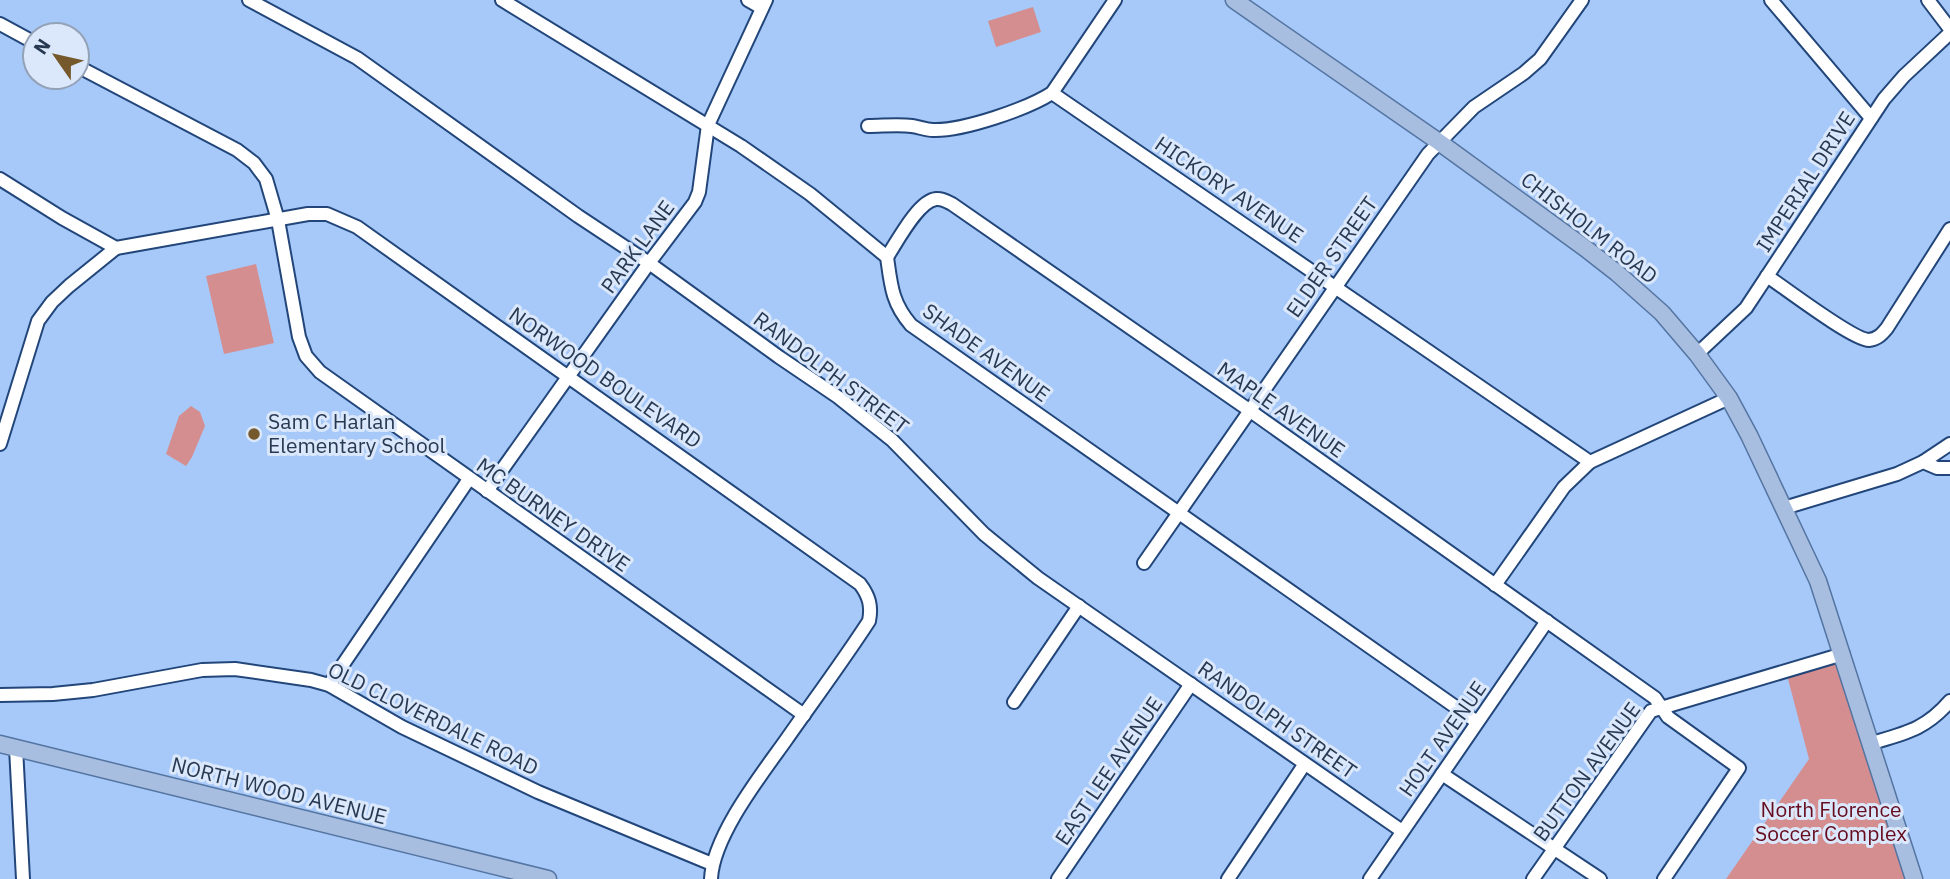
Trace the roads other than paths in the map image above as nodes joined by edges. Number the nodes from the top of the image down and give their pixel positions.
1 (249, 0) edge
2 (502, 0) edge
3 (748, 0) edge
4 (1115, 0) edge
5 (1234, 0) edge
6 (1582, 0) edge
7 (1771, 0) edge
8 (1927, 0) edge
9 (764, 4) edge
10 (0, 24) edge
11 (1950, 31) edge
12 (21, 35) edge
13 (91, 73) edge
14 (1052, 93) junction
15 (1871, 118) junction
16 (708, 125) junction
17 (868, 126) dead end
18 (1439, 142) junction
19 (0, 180) edge
20 (278, 220) junction
21 (1950, 229) edge
22 (116, 248) junction
23 (887, 257) junction
24 (649, 263) junction
25 (1767, 276) junction
26 (1335, 285) junction
27 (1697, 354) junction
28 (569, 376) junction
29 (1729, 398) junction
30 (1249, 410) junction
31 (0, 444) edge
32 (1950, 444) edge
33 (1590, 462) junction
34 (1923, 462) junction
35 (1950, 468) edge
36 (469, 479) junction
37 (487, 491) junction
38 (1784, 508) junction
39 (1178, 513) junction
40 (1144, 563) dead end
41 (1495, 585) junction
42 (1079, 606) junction
43 (1547, 621) junction
44 (1843, 654) junction
45 (1191, 684) junction
46 (330, 685) junction
47 (0, 695) edge
48 (1950, 701) edge
49 (1014, 702) dead end
50 (1661, 707) junction
51 (804, 715) junction
52 (1477, 722) junction
53 (1872, 743) junction
54 (8, 746) edge
55 (1304, 765) junction
56 (1442, 774) junction
57 (1402, 831) junction
58 (1555, 848) junction
59 (712, 864) junction
60 (514, 875) edge
61 (23, 879) edge
62 (548, 879) edge
63 (711, 879) edge
64 (1058, 879) edge
65 (1228, 879) edge
66 (1370, 879) edge
67 (1533, 879) edge
68 (1601, 879) edge
69 (1664, 879) edge
70 (1914, 879) edge

1 - 24 street, RANDOLPH STREET
2 - 16 street
3 - 9 street
4 - 14 street
5 - 18 main road, CHISHOLM ROAD
6 - 18 street, ELDER STREET
7 - 15 street
8 - 11 street
9 - 16 street, PARK LANE
10 - 12 street
11 - 15 street, IMPERIAL DRIVE
13 - 20 street, MC BURNEY DRIVE
14 - 17 street
14 - 26 street, HICKORY AVENUE
15 - 25 street, IMPERIAL DRIVE
16 - 23 street
16 - 24 street, PARK LANE
18 - 26 street, ELDER STREET
18 - 27 main road, CHISHOLM ROAD
19 - 22 street
20 - 22 street, NORWOOD BOULEVARD
20 - 28 street, NORWOOD BOULEVARD
20 - 36 street, MC BURNEY DRIVE
21 - 25 street
22 - 31 street
23 - 30 street, MAPLE AVENUE
23 - 39 street, SHADE AVENUE
24 - 28 street, PARK LANE
24 - 42 street, RANDOLPH STREET
25 - 27 street, IMPERIAL DRIVE
26 - 30 street, ELDER STREET
26 - 33 street, HICKORY AVENUE
27 - 29 main road, CHISHOLM ROAD
28 - 37 street, PARK LANE
28 - 51 street, NORWOOD BOULEVARD
29 - 33 street
29 - 38 main road, CHISHOLM ROAD
30 - 39 street, ELDER STREET
30 - 41 street, MAPLE AVENUE
32 - 34 street
33 - 41 street
34 - 35 street
34 - 38 street
36 - 37 street, MC BURNEY DRIVE
36 - 46 street
37 - 51 street, MC BURNEY DRIVE
38 - 44 main road, CHISHOLM ROAD
39 - 40 street, ELDER STREET
39 - 52 street, SHADE AVENUE
41 - 43 street, MAPLE AVENUE
42 - 45 street, RANDOLPH STREET
42 - 49 street
43 - 50 street, MAPLE AVENUE
43 - 52 street, HOLT AVENUE
44 - 50 street, BUTTON AVENUE
44 - 53 main road, CHISHOLM ROAD
45 - 55 street, RANDOLPH STREET
45 - 64 street, EAST LEE AVENUE
46 - 47 street, OLD CLOVERDALE ROAD
46 - 59 street, OLD CLOVERDALE ROAD
48 - 53 street
50 - 58 street, BUTTON AVENUE
50 - 69 street, MAPLE AVENUE
51 - 59 street, NORWOOD BOULEVARD
52 - 56 street, HOLT AVENUE
53 - 70 main road, CHISHOLM ROAD
54 - 60 main road, NORTH WOOD AVENUE
54 - 61 street
55 - 57 street, RANDOLPH STREET
55 - 65 street
56 - 57 street, HOLT AVENUE
56 - 58 street
57 - 66 street, HOLT AVENUE
58 - 67 street, BUTTON AVENUE
58 - 68 street
59 - 63 street, NORWOOD BOULEVARD
60 - 62 main road, NORTH WOOD AVENUE

